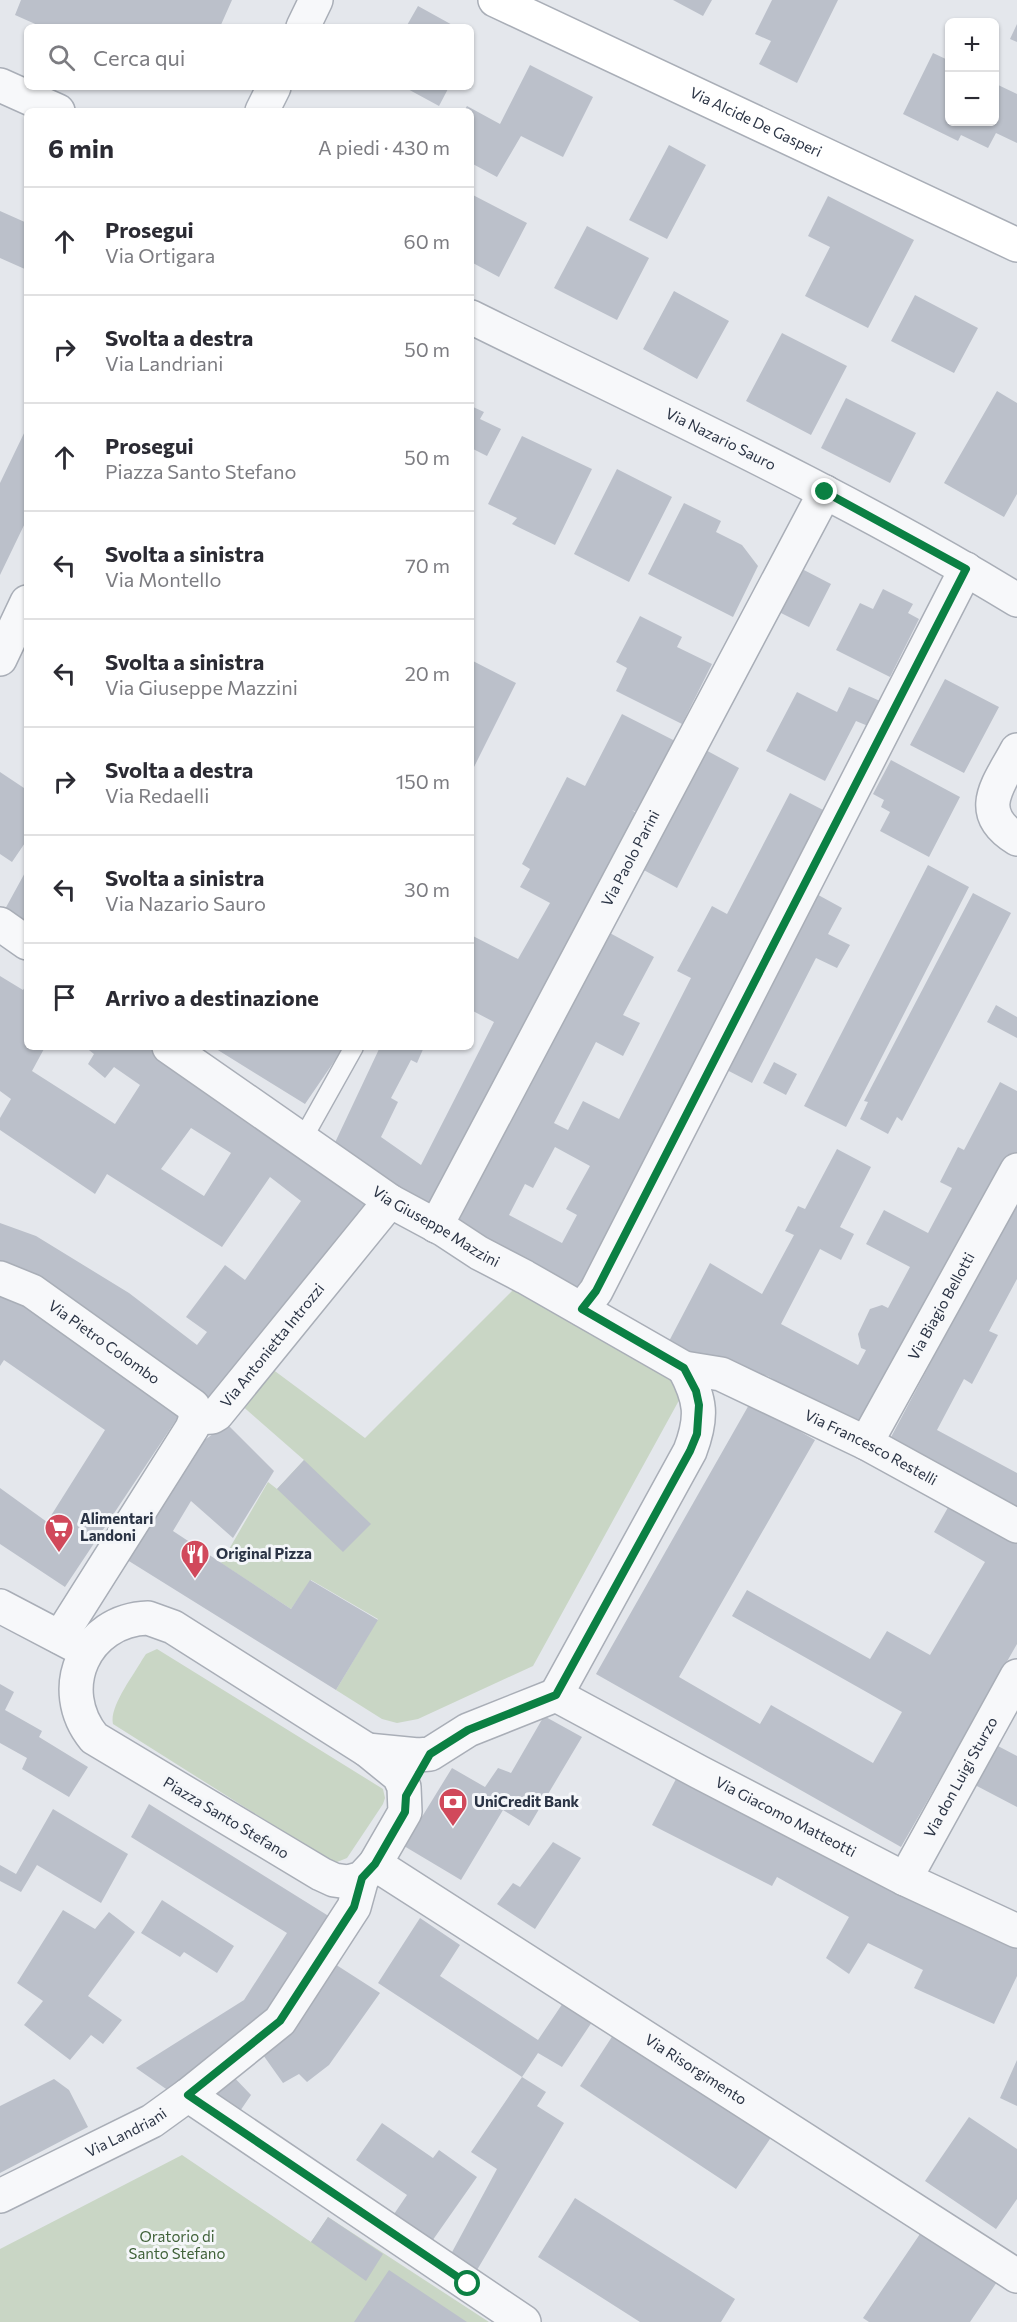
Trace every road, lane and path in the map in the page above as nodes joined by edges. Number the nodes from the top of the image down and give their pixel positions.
1 (316, 0) edge
2 (495, 0) edge
3 (304, 24) edge
4 (0, 85) edge
5 (272, 90) edge
6 (51, 108) edge
7 (264, 108) edge
8 (1017, 245) edge
9 (474, 318) edge
10 (825, 492) junction
11 (966, 569) junction
12 (1017, 600) edge
13 (24, 608) edge
14 (0, 659) edge
15 (1017, 750) edge
16 (1017, 839) edge
17 (0, 924) edge
18 (24, 941) edge
19 (173, 1050) edge
20 (352, 1050) edge
21 (302, 1140) junction
22 (1017, 1170) edge
23 (390, 1201) junction
24 (436, 1226) junction
25 (0, 1278) edge
26 (582, 1309) junction
27 (684, 1368) junction
28 (721, 1374) joint
29 (196, 1418) junction
30 (866, 1443) junction
31 (1017, 1526) edge
32 (0, 1606) edge
33 (74, 1645) junction
34 (1017, 1676) edge
35 (556, 1695) junction
36 (367, 1750) junction
37 (430, 1754) junction
38 (406, 1796) junction
39 (368, 1871) junction
40 (905, 1879) junction
41 (1017, 1931) edge
42 (188, 2095) junction
43 (0, 2196) edge
44 (1017, 2276) edge
45 (524, 2322) edge

1 - 3 street
2 - 8 street, Via Alcide De Gasperi
4 - 6 street
5 - 7 street
9 - 10 street, Via Nazario Sauro
10 - 11 street, Via Nazario Sauro
10 - 24 street, Via Paolo Parini
11 - 12 street, Via Nazario Sauro
11 - 26 street
13 - 14 street
15 - 16 street
17 - 18 street
19 - 21 street, Via Giuseppe Mazzini
20 - 21 lane
21 - 23 street, Via Giuseppe Mazzini
22 - 30 street, Via Biagio Bellotti
23 - 24 street, Via Giuseppe Mazzini
23 - 29 street, Via Antonietta Introzzi
24 - 26 street, Via Giuseppe Mazzini
25 - 29 street, Via Pietro Colombo
26 - 27 street, Via Giuseppe Mazzini
27 - 28 street, Via Giuseppe Mazzini
27 - 35 street
28 - 30 street, Via Francesco Restelli
29 - 33 street
30 - 31 street, Via Francesco Restelli
32 - 33 street
33 - 36 street, Piazza Santo Stefano
33 - 39 street, Piazza Santo Stefano
34 - 40 street, Via don Luigi Sturzo
35 - 37 street
35 - 40 street, Via Giacomo Matteotti
36 - 37 street, Piazza Santo Stefano
36 - 38 street, Piazza Santo Stefano
37 - 38 street
38 - 39 street
39 - 42 street, Via Landriani
39 - 44 street, Via Risorgimento
40 - 41 street, Via Giacomo Matteotti
42 - 43 street, Via Landriani
42 - 45 street

